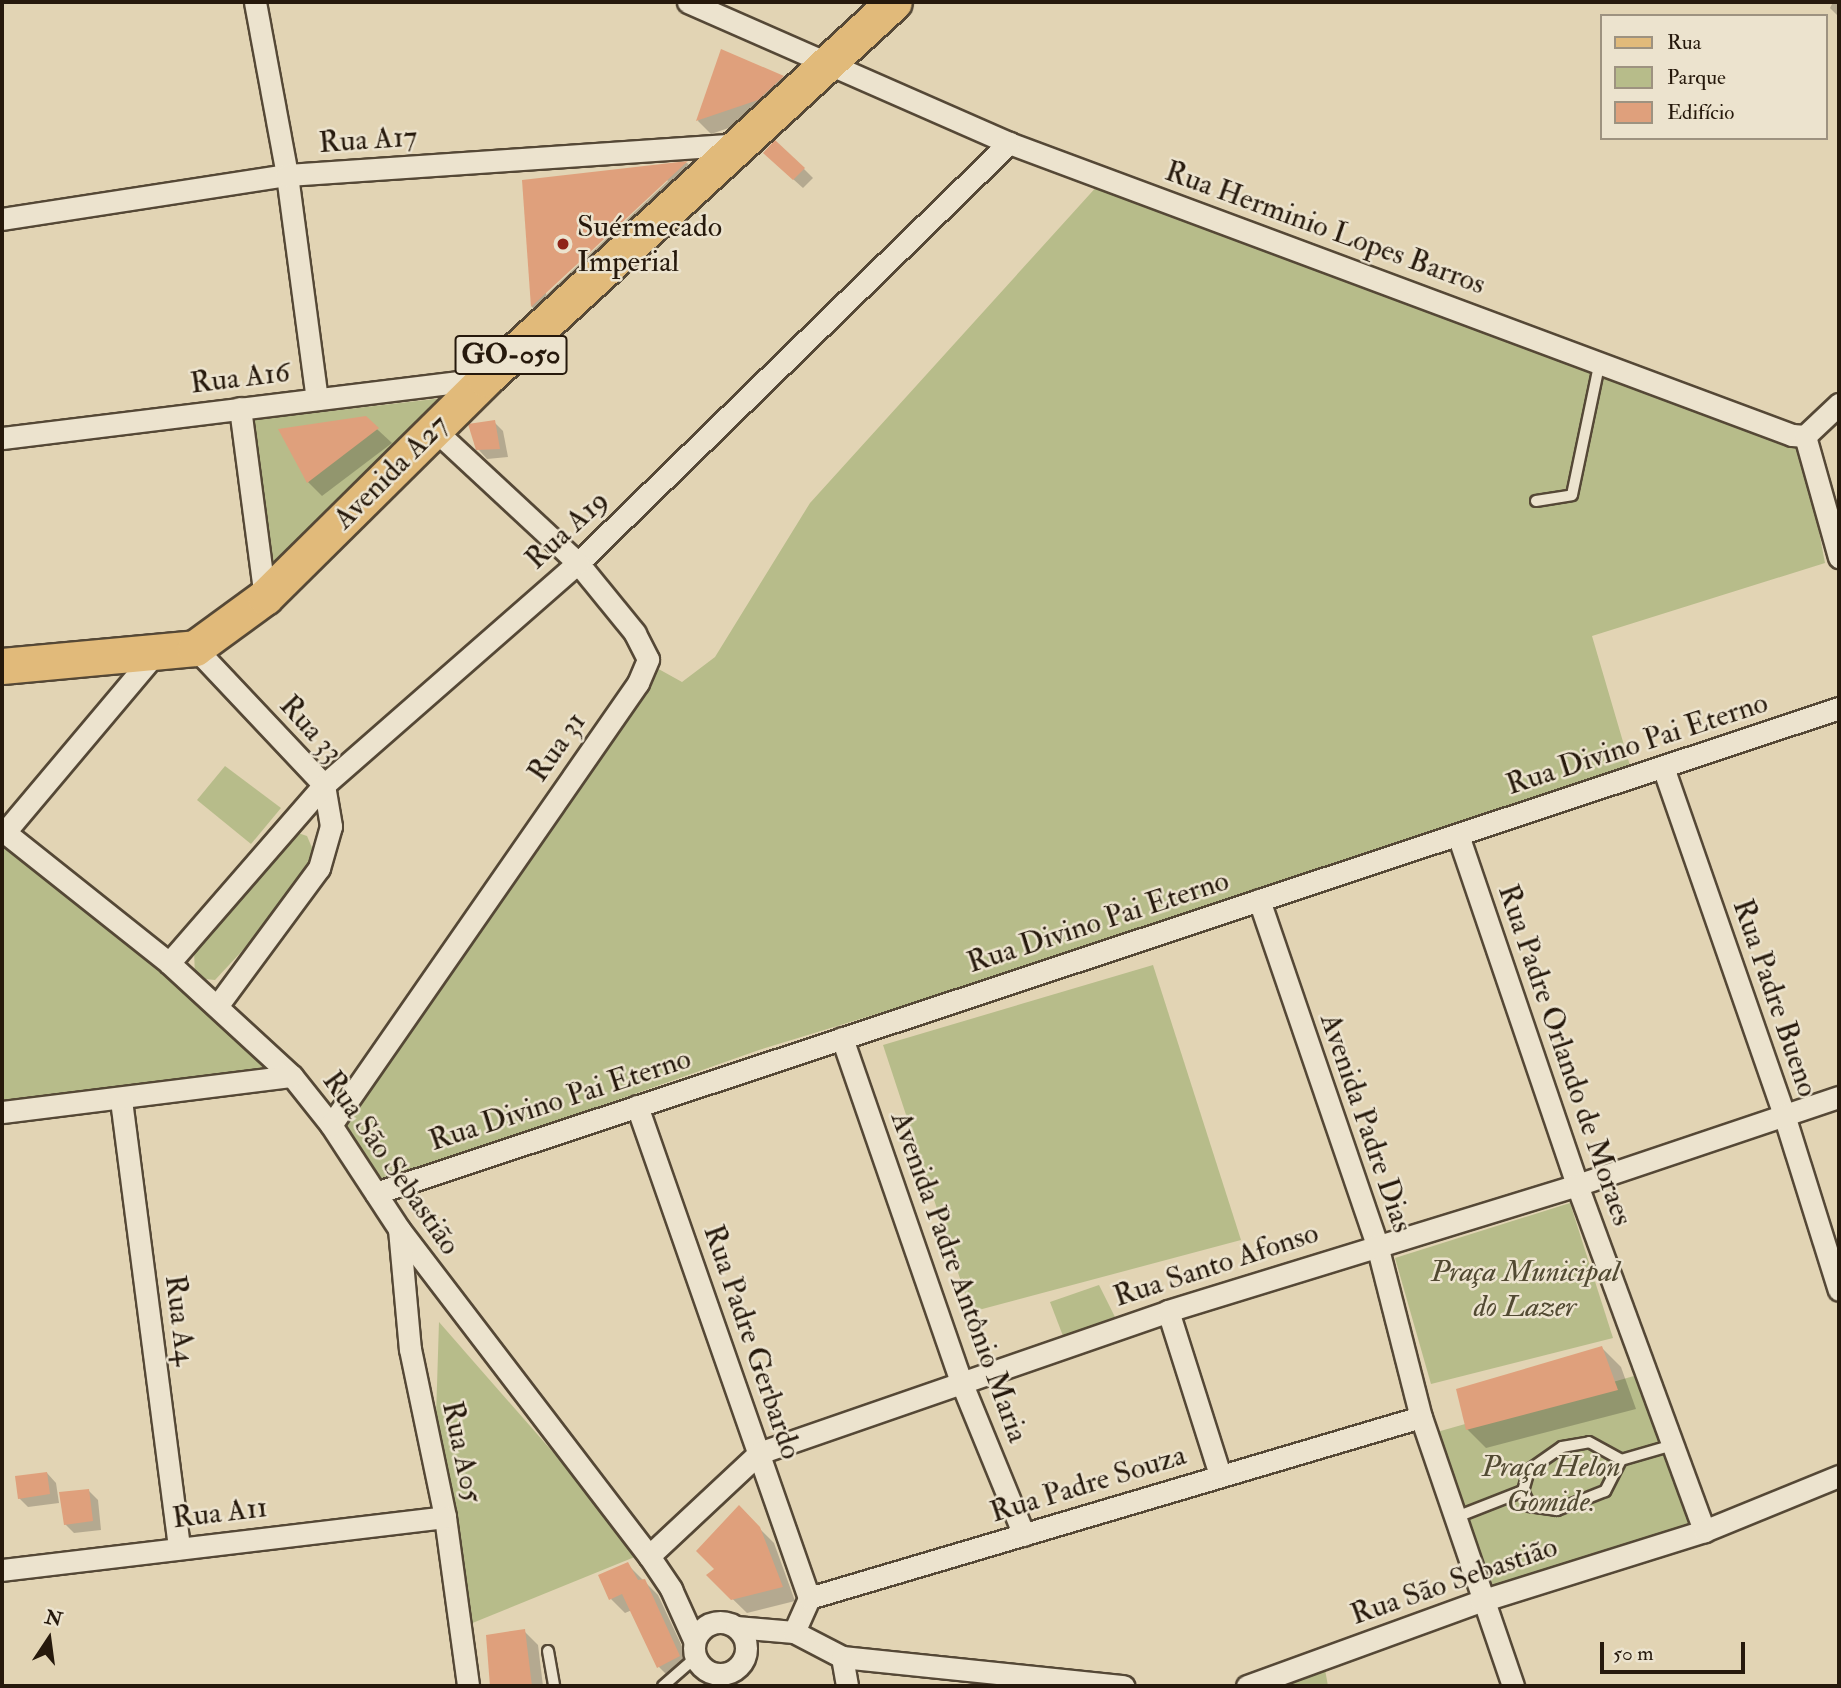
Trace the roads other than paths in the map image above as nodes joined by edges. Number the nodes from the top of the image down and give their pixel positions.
1 (255, 2) edge
2 (688, 2) edge
3 (894, 2) edge
4 (829, 63) junction
5 (1009, 143) junction
6 (741, 144) junction
7 (287, 175) junction
8 (2, 219) edge
9 (1600, 361) junction
10 (485, 379) junction
11 (317, 399) junction
12 (1839, 404) edge
13 (240, 408) junction
14 (435, 430) junction
15 (1805, 436) junction
16 (2, 438) edge
17 (1536, 501) dead end
18 (1839, 557) edge
19 (578, 563) junction
20 (265, 597) junction
21 (195, 648) junction
22 (155, 654) junction
23 (2, 666) edge
24 (1839, 708) edge
25 (1663, 767) junction
26 (324, 785) junction
27 (3, 831) edge
28 (1458, 835) junction
29 (1259, 900) junction
30 (169, 963) junction
31 (218, 1005) junction
32 (842, 1038) junction
33 (292, 1076) junction
34 (1839, 1097) edge
35 (121, 1100) junction
36 (637, 1106) junction
37 (2, 1112) edge
38 (1784, 1115) junction
39 (331, 1125) junction
40 (1577, 1185) junction
41 (376, 1193) junction
42 (399, 1229) junction
43 (1377, 1245) junction
44 (1839, 1290) edge
45 (1168, 1311) junction
46 (962, 1384) junction
47 (1421, 1417) junction
48 (1673, 1445) junction
49 (759, 1453) junction
50 (1621, 1460) junction
51 (1220, 1475) junction
52 (1839, 1476) edge
53 (1523, 1491) junction
54 (446, 1517) junction
55 (1454, 1518) junction
56 (1704, 1531) junction
57 (1024, 1535) junction
58 (179, 1548) junction
59 (649, 1556) junction
60 (2, 1570) edge
61 (671, 1589) junction
62 (809, 1598) junction
63 (1481, 1601) junction
64 (711, 1623) junction
65 (736, 1626) junction
66 (793, 1632) junction
67 (746, 1649) junction
68 (548, 1651) dead end
69 (842, 1657) junction
70 (697, 1663) edge
71 (717, 1680) edge
72 (468, 1686) edge
73 (554, 1686) edge
74 (663, 1686) edge
75 (847, 1686) edge
76 (1124, 1686) edge
77 (1247, 1686) edge
78 (1513, 1686) edge

1 - 7 street
2 - 4 street, Rua Herminio Lopes Barros
3 - 4 main road, GO-050
4 - 5 street, Rua Herminio Lopes Barros
4 - 6 main road, Avenida A27 / GO-050
5 - 9 street, Rua Herminio Lopes Barros
5 - 19 street, Rua A19
6 - 7 street, Rua A17
6 - 10 main road, Avenida A27 / GO-050
7 - 8 street, Rua A17
7 - 11 street
9 - 15 street, Rua Herminio Lopes Barros
9 - 17 lane
10 - 11 street, Rua A16
10 - 14 main road, Avenida A27 / GO-050
11 - 13 street, Rua A16
12 - 15 street
13 - 16 street, Rua A16
13 - 20 street
14 - 19 street, Rua 31
14 - 20 main road, Avenida A27 / GO-050
15 - 18 street
19 - 26 street, Rua A19
19 - 39 street, Rua 31
20 - 21 main road, Avenida A27 / GO-050
21 - 22 main road, Avenida A27 / GO-050
21 - 26 street, Rua 33
22 - 23 main road, Avenida A27 / GO-050
22 - 27 street
24 - 25 street, Rua Divino Pai Eterno
25 - 28 street, Rua Divino Pai Eterno
25 - 38 street, Rua Padre Bueno
26 - 30 street, Rua A19
26 - 31 street, Rua 33
27 - 30 street, Rua São Sebastião
28 - 29 street, Rua Divino Pai Eterno
28 - 40 street, Rua Padre Orlando de Moraes
29 - 32 street, Rua Divino Pai Eterno
29 - 43 street, Avenida Padre Dias
30 - 31 street, Rua São Sebastião
31 - 33 street, Rua São Sebastião
32 - 36 street, Rua Divino Pai Eterno
32 - 46 street, Avenida Padre Antônio Maria
33 - 35 street
33 - 39 street, Rua São Sebastião
34 - 38 street, Rua Santo Afonso
35 - 37 street
35 - 58 street, Rua A4
36 - 41 street, Rua Divino Pai Eterno
36 - 49 street, Rua Padre Gerbardo
38 - 40 street, Rua Santo Afonso
38 - 44 street, Rua Padre Bueno
39 - 41 street, Rua São Sebastião
40 - 43 street, Rua Santo Afonso
40 - 48 street, Rua Padre Orlando de Moraes
41 - 42 street, Rua São Sebastião
42 - 54 street, Rua A05
42 - 59 street, Rua São Sebastião
43 - 45 street, Rua Santo Afonso
43 - 47 street, Avenida Padre Dias
45 - 46 street, Rua Santo Afonso
45 - 51 street
46 - 49 street, Rua Santo Afonso
46 - 57 street, Avenida Padre Antônio Maria
47 - 51 street, Rua Padre Souza
47 - 55 street, Avenida Padre Dias
48 - 50 lane
48 - 56 street, Rua Padre Orlando de Moraes
49 - 59 street, Rua Santo Afonso
49 - 62 street, Rua Padre Gerbardo
50 - 53 lane
50 - 53 lane
51 - 57 street, Rua Padre Souza
52 - 56 street, Rua São Sebastião
53 - 55 lane
54 - 58 street, Rua A11
54 - 72 street, Rua A05
55 - 63 street, Avenida Padre Dias
56 - 63 street, Rua São Sebastião
57 - 62 street, Rua Padre Souza
58 - 60 street, Rua A11
59 - 61 street, Rua São Sebastião
61 - 64 street, Rua São Sebastião
61 - 70 street, Rua São Sebastião
62 - 66 street
63 - 77 street, Rua São Sebastião
63 - 78 street, Avenida Padre Dias
64 - 65 street
64 - 70 street
65 - 66 street
65 - 67 street
66 - 67 street
66 - 69 street
67 - 71 street
68 - 73 lane
69 - 75 street
69 - 76 street
70 - 71 street
70 - 74 lane

